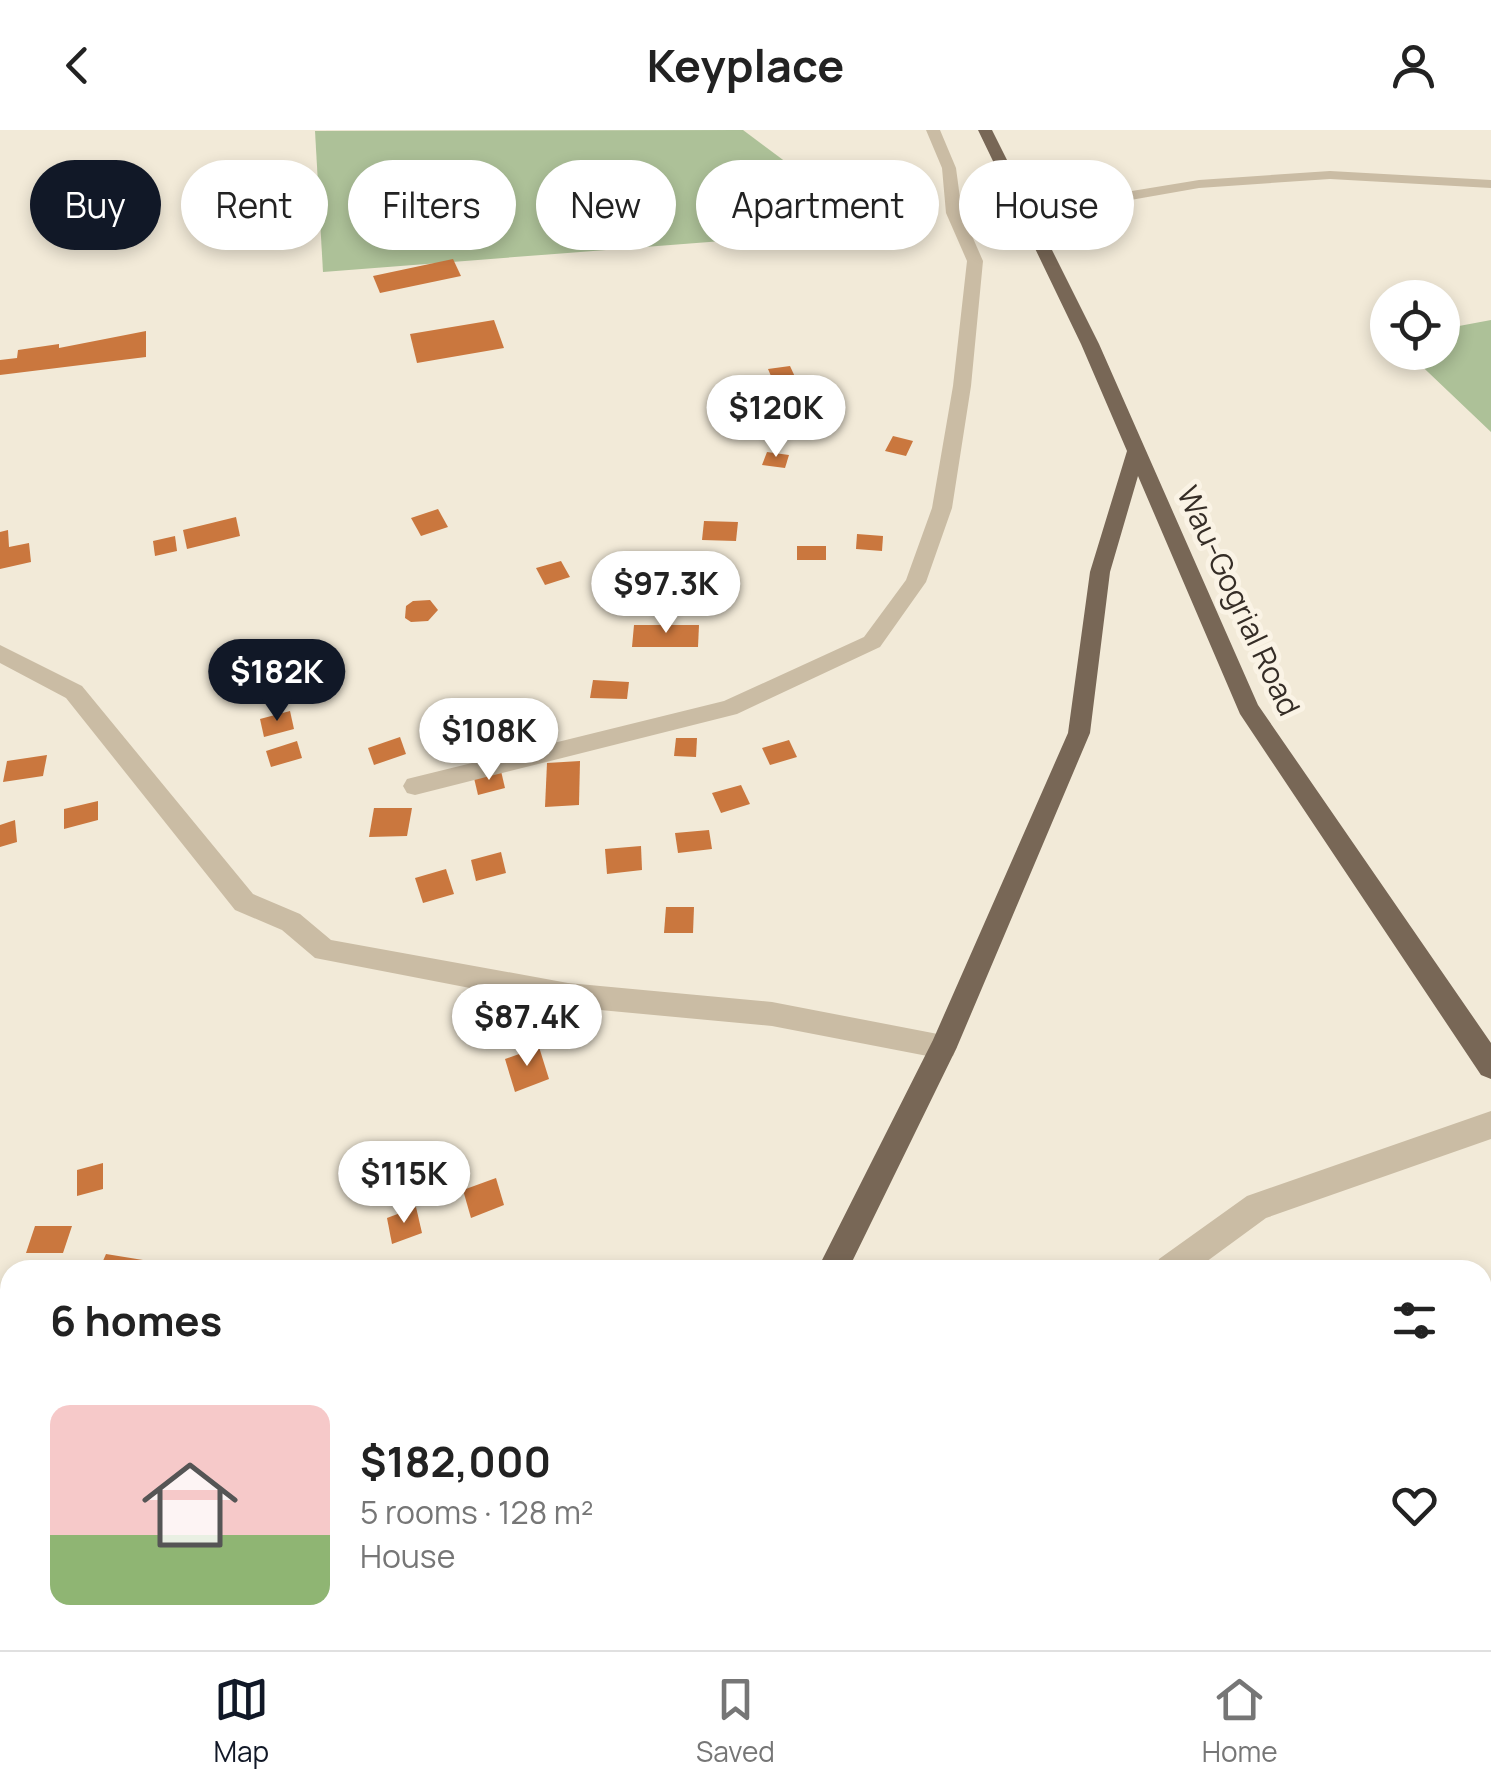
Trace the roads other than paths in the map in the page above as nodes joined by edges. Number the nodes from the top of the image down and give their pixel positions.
1 (932, 130) edge
2 (985, 130) edge
3 (1001, 160) edge
4 (1491, 184) edge
5 (1134, 195) edge
6 (1045, 250) edge
7 (1136, 451) junction
8 (0, 653) edge
9 (415, 786) dead end
10 (943, 1047) junction
11 (1491, 1066) edge
12 (1491, 1125) edge
13 (837, 1260) edge
14 (1184, 1260) edge

1 - 9 street
2 - 3 main road, Wau-Gogrial Road
4 - 5 street
6 - 7 main road, Wau-Gogrial Road
7 - 10 main road
7 - 11 main road, Wau-Gogrial Road
8 - 10 street
10 - 13 main road
12 - 14 street

